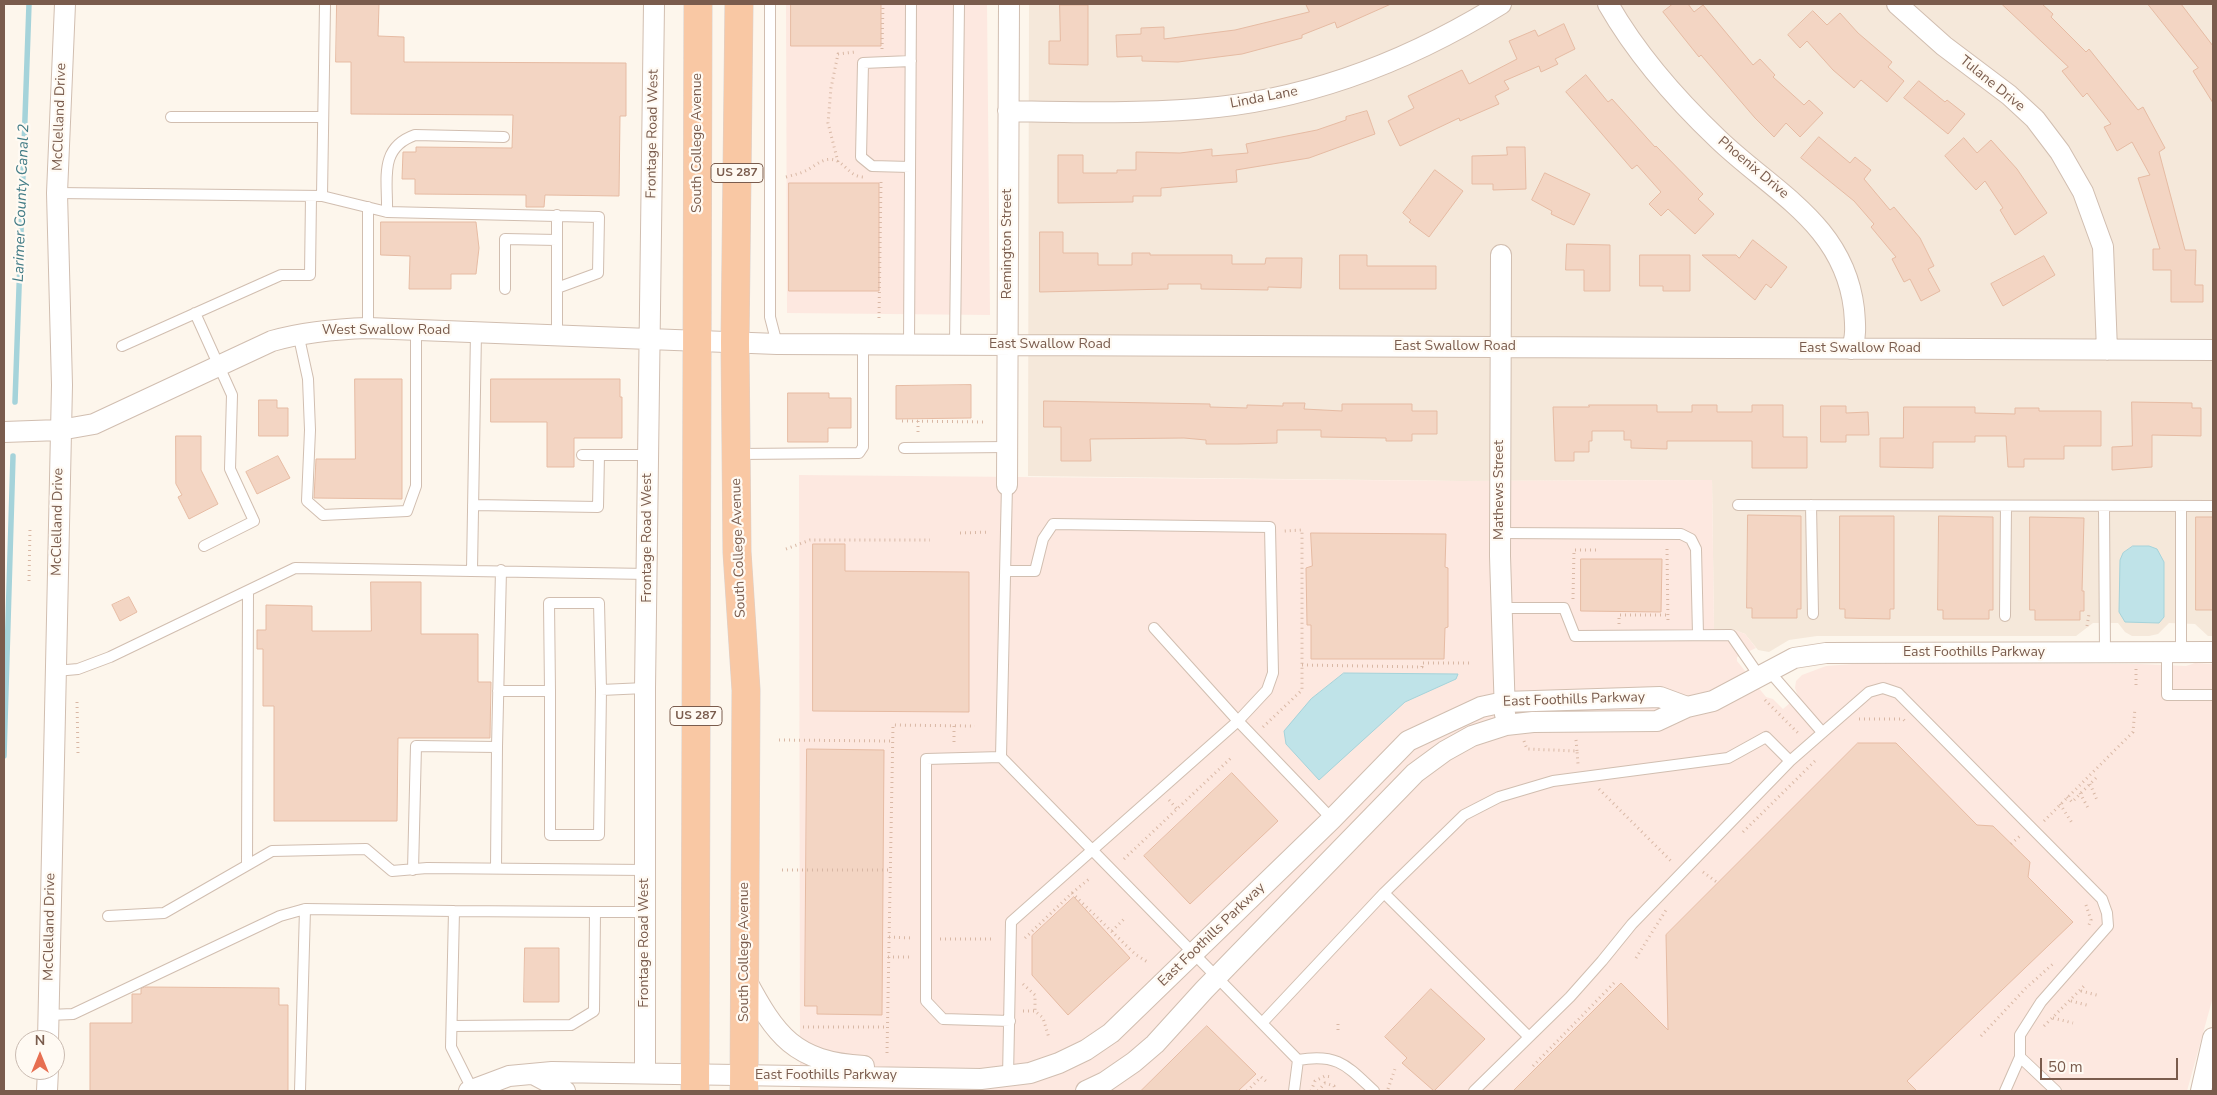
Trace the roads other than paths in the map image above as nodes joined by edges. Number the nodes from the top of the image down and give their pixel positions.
1 (65, 4) edge
2 (325, 4) edge
3 (654, 4) edge
4 (698, 4) edge
5 (738, 4) edge
6 (770, 4) edge
7 (911, 4) edge
8 (958, 4) edge
9 (1009, 4) edge
10 (1501, 4) edge
11 (1608, 4) edge
12 (1897, 4) edge
13 (911, 61) junction
14 (1008, 112) junction
15 (171, 117) dead end
16 (324, 117) junction
17 (504, 136) dead end
18 (910, 167) junction
19 (57, 193) junction
20 (311, 196) junction
21 (322, 196) junction
22 (368, 208) junction
23 (387, 212) junction
24 (557, 215) junction
25 (557, 240) junction
26 (1501, 255) dead end
27 (558, 288) junction
28 (505, 289) dead end
29 (195, 313) junction
30 (368, 328) junction
31 (416, 330) junction
32 (476, 332) junction
33 (298, 334) junction
34 (557, 336) junction
35 (651, 339) junction
36 (698, 340) junction
37 (736, 342) junction
38 (778, 344) junction
39 (909, 344) junction
40 (955, 344) junction
41 (1007, 344) junction
42 (863, 345) junction
43 (122, 346) dead end
44 (1500, 348) junction
45 (1851, 349) junction
46 (2107, 350) junction
47 (2213, 350) edge
48 (218, 366) junction
49 (60, 430) junction
50 (10, 432) edge
51 (1007, 447) junction
52 (904, 448) dead end
53 (736, 454) junction
54 (582, 456) dead end
55 (598, 456) junction
56 (648, 456) junction
57 (1007, 485) joint
58 (474, 505) junction
59 (1738, 505) dead end
60 (1812, 505) junction
61 (2006, 506) junction
62 (2104, 506) junction
63 (2180, 506) junction
64 (2213, 506) edge
65 (1500, 533) junction
66 (204, 546) dead end
67 (472, 570) junction
68 (500, 570) junction
69 (1005, 571) junction
70 (648, 574) junction
71 (248, 591) junction
72 (1501, 608) junction
73 (1813, 614) dead end
74 (2005, 616) dead end
75 (1154, 628) dead end
76 (1698, 635) junction
77 (2213, 652) edge
78 (2105, 653) junction
79 (2174, 653) junction
80 (56, 671) junction
81 (1764, 674) junction
82 (645, 688) junction
83 (601, 690) junction
84 (498, 691) junction
85 (550, 691) junction
86 (2213, 695) edge
87 (1504, 702) junction
88 (1687, 707) junction
89 (1238, 721) junction
90 (1506, 725) junction
91 (1822, 732) junction
92 (497, 747) junction
93 (1002, 757) junction
94 (1790, 761) junction
95 (1332, 819) junction
96 (1092, 851) junction
97 (247, 865) junction
98 (496, 868) junction
99 (413, 870) junction
100 (645, 870) junction
101 (1384, 894) junction
102 (305, 909) junction
103 (454, 911) junction
104 (595, 912) junction
105 (644, 912) junction
106 (108, 916) dead end
107 (1193, 953) junction
108 (745, 977) junction
109 (1218, 978) junction
110 (49, 1016) junction
111 (1010, 1021) junction
112 (1263, 1022) junction
113 (452, 1026) junction
114 (48, 1030) edge
115 (1529, 1037) junction
116 (2213, 1041) edge
117 (2020, 1057) junction
118 (1298, 1060) junction
119 (645, 1073) junction
120 (534, 1074) junction
121 (899, 1077) junction
122 (1008, 1077) junction
123 (696, 1083) edge
124 (744, 1084) edge
125 (493, 1086) edge
126 (470, 1090) edge
127 (300, 1091) edge
128 (565, 1091) edge
129 (1086, 1091) edge
130 (1294, 1091) edge
131 (1374, 1091) edge
132 (1474, 1091) edge
133 (2005, 1091) edge
134 (2056, 1091) edge
135 (2201, 1091) edge

1 - 19 street, McClelland Drive
2 - 16 lane
3 - 35 street, Frontage Road West
4 - 36 highway, South College Avenue / US 287
5 - 37 highway, South College Avenue / US 287
6 - 38 lane
7 - 13 lane
8 - 40 lane
9 - 14 street, Remington Street
10 - 14 street, Linda Lane
11 - 45 street, Phoenix Drive
12 - 46 street, Tulane Drive
13 - 18 lane
13 - 18 lane
14 - 41 street, Remington Street
15 - 16 lane
16 - 21 lane
17 - 23 lane
18 - 39 lane
19 - 20 lane
19 - 49 street, McClelland Drive
20 - 21 lane
20 - 29 lane
21 - 22 lane
22 - 23 lane
22 - 30 lane
23 - 24 lane
24 - 25 lane
24 - 27 lane
25 - 27 lane
25 - 28 lane
26 - 44 street, Mathews Street
27 - 34 lane
29 - 43 lane
29 - 48 lane
30 - 31 street, West Swallow Road
30 - 33 street, West Swallow Road
31 - 32 street, West Swallow Road
31 - 33 lane
32 - 34 street, West Swallow Road
32 - 58 lane
33 - 48 street, West Swallow Road
34 - 35 street, West Swallow Road
35 - 36 street, West Swallow Road
35 - 56 street, Frontage Road West
36 - 37 street, East Swallow Road
36 - 123 highway, South College Avenue / US 287
37 - 38 street, East Swallow Road
37 - 53 highway, South College Avenue / US 287
38 - 42 street, East Swallow Road
39 - 40 street, East Swallow Road
39 - 42 street, East Swallow Road
40 - 41 street, East Swallow Road
41 - 44 street, East Swallow Road
41 - 51 street, Remington Street
42 - 53 lane
44 - 45 street, East Swallow Road
44 - 65 street, Mathews Street
45 - 46 street, East Swallow Road
46 - 47 street, East Swallow Road
48 - 49 street, West Swallow Road
48 - 66 lane
49 - 50 street, West Swallow Road
49 - 80 street, McClelland Drive
51 - 52 lane
51 - 57 street, Remington Street
53 - 108 highway, South College Avenue / US 287
54 - 55 lane
55 - 56 lane
55 - 58 lane
56 - 70 street, Frontage Road West
57 - 69 lane
58 - 67 lane
59 - 60 lane
60 - 61 lane
60 - 73 lane
61 - 62 lane
61 - 74 lane
62 - 63 lane
62 - 78 lane
63 - 64 lane
63 - 79 lane
65 - 72 street, Mathews Street
65 - 76 lane
67 - 68 lane
67 - 71 lane
68 - 70 lane
68 - 84 lane
69 - 89 lane
69 - 93 lane
70 - 82 street, Frontage Road West
71 - 80 lane
71 - 97 lane
72 - 76 lane
72 - 87 street, Mathews Street
75 - 89 lane
76 - 81 lane
77 - 79 street, East Foothills Parkway
78 - 79 street, East Foothills Parkway
78 - 81 street, East Foothills Parkway
79 - 86 lane
80 - 110 street, McClelland Drive
81 - 88 street, East Foothills Parkway
81 - 91 lane
82 - 83 lane
82 - 100 street, Frontage Road West
83 - 85 lane
83 - 85 lane
84 - 85 lane
84 - 92 lane
87 - 88 street, East Foothills Parkway
87 - 90 street, Mathews Street
87 - 95 street, East Foothills Parkway
88 - 90 street, East Foothills Parkway
89 - 95 lane
89 - 96 lane
90 - 109 street, East Foothills Parkway
91 - 94 lane
91 - 117 lane
92 - 98 lane
92 - 99 lane
93 - 96 lane
93 - 111 lane
94 - 101 lane
94 - 115 lane
95 - 107 street, East Foothills Parkway
96 - 107 lane
96 - 111 lane
97 - 99 lane
97 - 106 lane
98 - 99 lane
98 - 100 lane
100 - 105 street, Frontage Road West
101 - 112 lane
101 - 115 lane
102 - 103 lane
102 - 110 lane
102 - 127 lane
103 - 104 lane
103 - 113 lane
104 - 105 lane
104 - 113 lane
105 - 119 street, Frontage Road West
107 - 109 lane
107 - 122 street, East Foothills Parkway
108 - 121 street
108 - 124 highway, South College Avenue / US 287
109 - 112 lane
109 - 129 street, East Foothills Parkway
110 - 114 street, McClelland Drive
111 - 122 lane
112 - 118 lane
113 - 126 lane
115 - 132 lane
116 - 135 street
117 - 133 lane
117 - 134 lane
118 - 130 lane
118 - 131 lane
119 - 120 street, East Foothills Parkway
119 - 123 street, East Foothills Parkway
120 - 125 street, East Foothills Parkway
120 - 128 street
121 - 122 street, East Foothills Parkway
121 - 124 street, East Foothills Parkway
123 - 124 street, East Foothills Parkway
125 - 126 street, East Foothills Parkway

